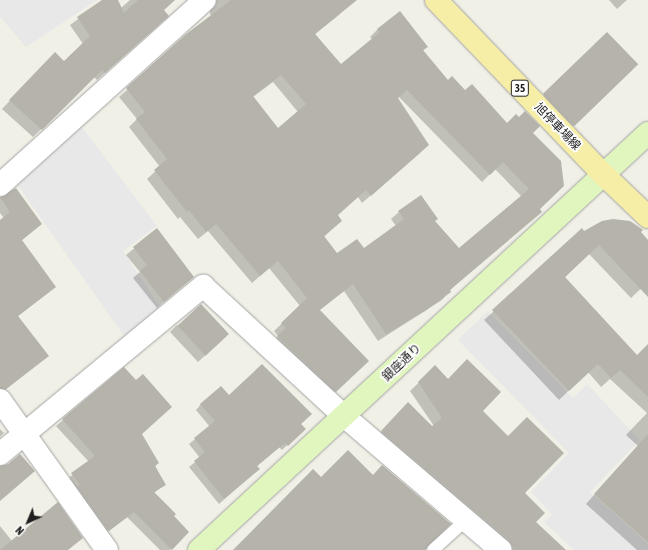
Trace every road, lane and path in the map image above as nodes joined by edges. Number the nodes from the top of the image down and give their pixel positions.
1 (205, 0) edge
2 (436, 0) edge
3 (648, 133) edge
4 (604, 175) junction
5 (0, 184) edge
6 (648, 217) edge
7 (0, 400) edge
8 (344, 416) junction
9 (25, 433) junction
10 (0, 454) edge
11 (466, 520) junction
12 (107, 550) edge
13 (199, 550) edge
14 (433, 550) edge
15 (501, 550) edge

1 - 5 street
2 - 4 main road, 旭停車場線 / 35
3 - 4 street, 銀座通り
4 - 6 main road, 旭停車場線 / 35
4 - 8 street, 銀座通り
7 - 9 street
8 - 9 street
8 - 11 street
8 - 13 street, 銀座通り
9 - 10 street
9 - 12 street
11 - 14 lane
11 - 15 street

